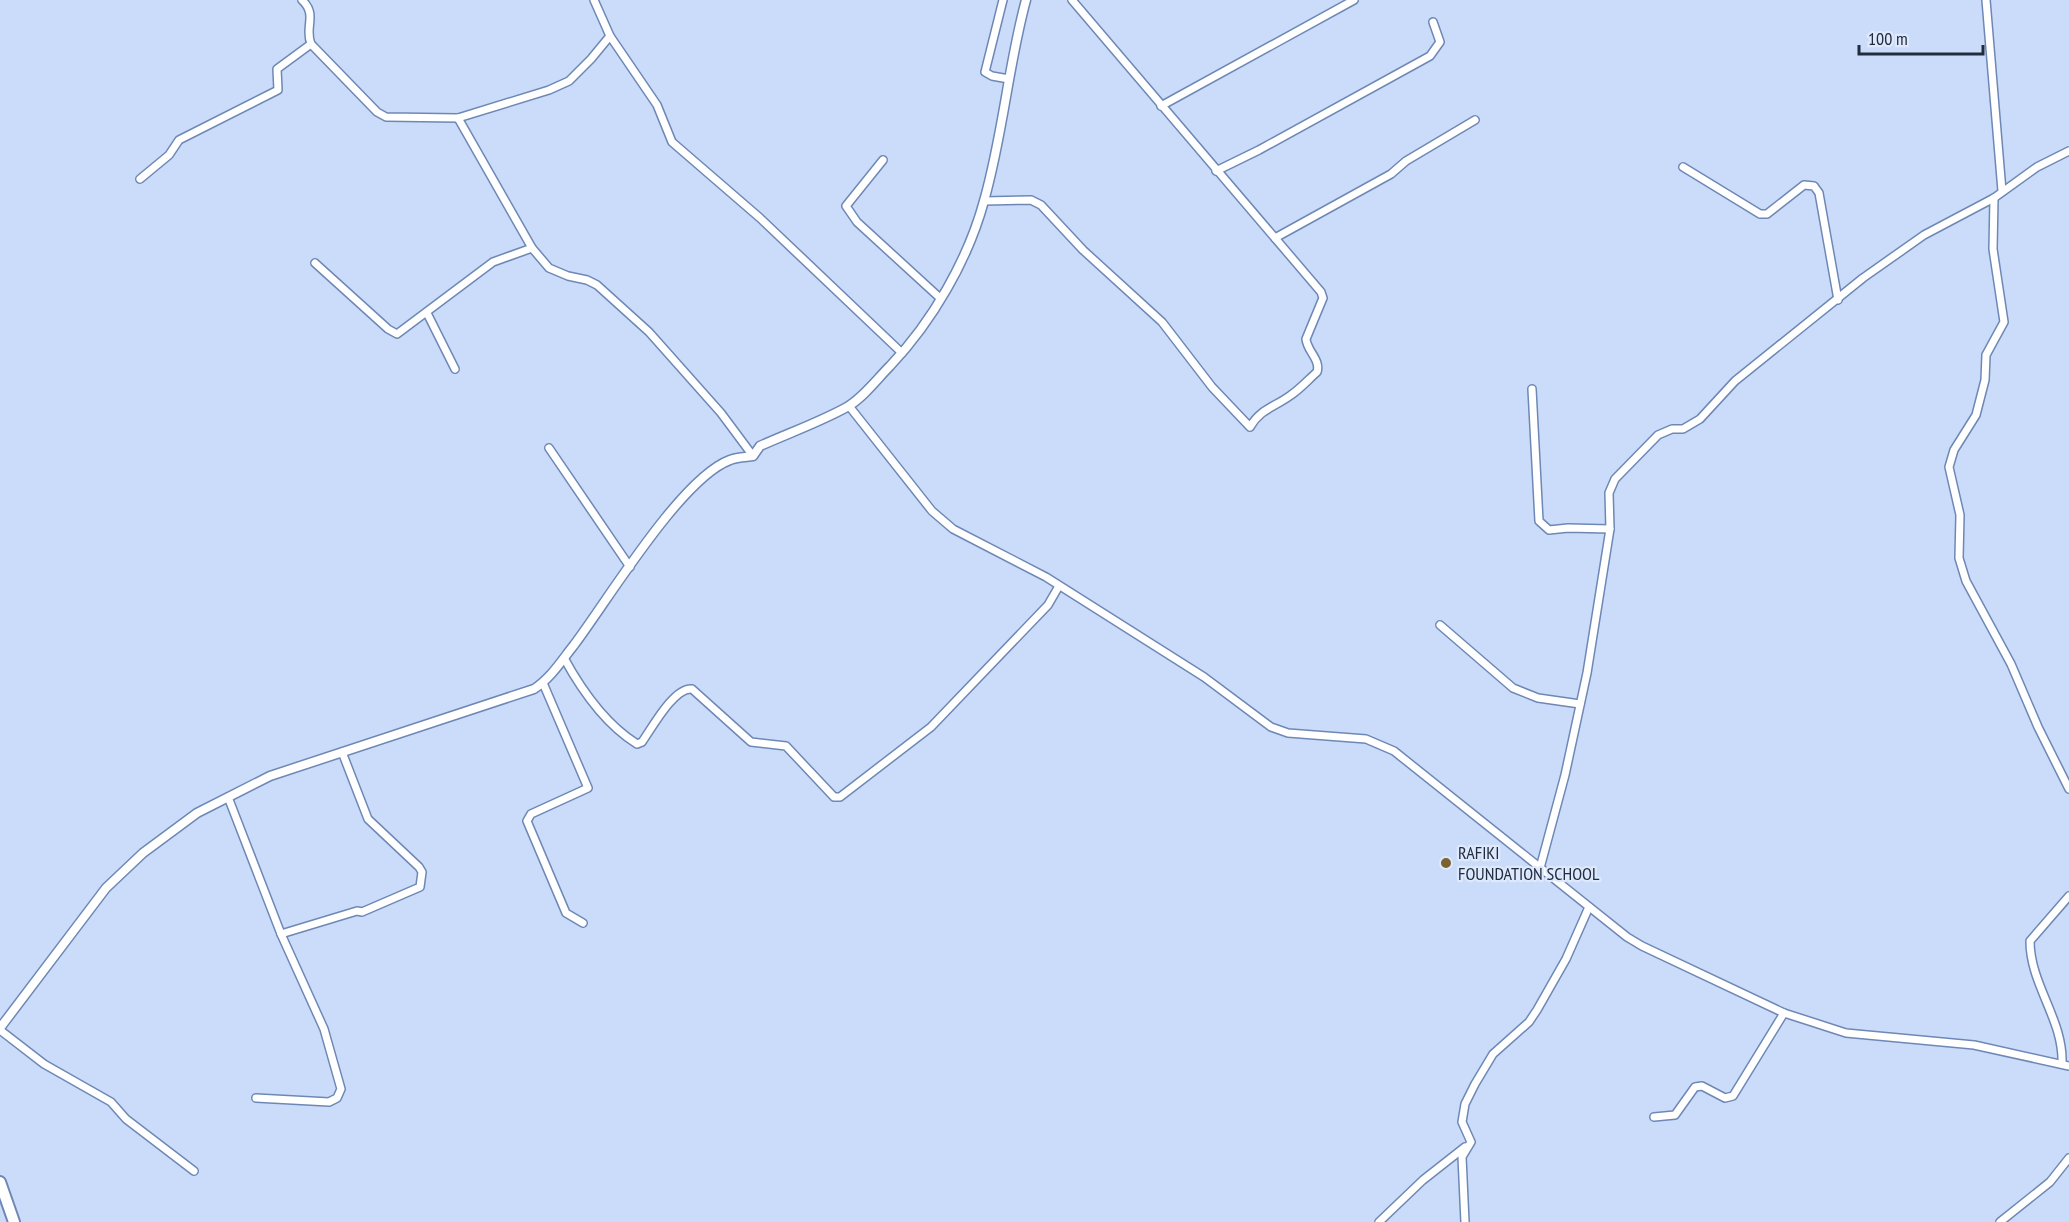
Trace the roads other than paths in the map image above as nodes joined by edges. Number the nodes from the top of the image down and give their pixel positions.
1 (302, 0) edge
2 (594, 0) edge
3 (1003, 0) edge
4 (1026, 0) edge
5 (1072, 0) edge
6 (1354, 0) edge
7 (1986, 0) edge
8 (1433, 22) dead end
9 (610, 36) junction
10 (311, 44) junction
11 (1009, 79) junction
12 (1161, 106) junction
13 (458, 118) junction
14 (1475, 120) dead end
15 (2069, 151) edge
16 (883, 160) dead end
17 (1683, 167) dead end
18 (1216, 171) junction
19 (140, 179) dead end
20 (2002, 191) junction
21 (1994, 198) junction
22 (984, 201) junction
23 (1275, 238) junction
24 (532, 248) junction
25 (315, 262) dead end
26 (940, 298) junction
27 (1838, 300) junction
28 (427, 313) junction
29 (902, 353) junction
30 (455, 369) dead end
31 (1532, 389) dead end
32 (849, 406) junction
33 (549, 448) dead end
34 (753, 456) junction
35 (1610, 529) junction
36 (630, 567) junction
37 (1059, 586) junction
38 (1440, 625) dead end
39 (564, 658) junction
40 (543, 683) junction
41 (1580, 704) junction
42 (342, 752) junction
43 (2069, 789) edge
44 (228, 797) junction
45 (1540, 868) junction
46 (2069, 896) edge
47 (1589, 908) junction
48 (583, 923) dead end
49 (281, 933) junction
50 (1784, 1013) junction
51 (0, 1029) edge
52 (2066, 1065) edge
53 (256, 1098) dead end
54 (1654, 1117) dead end
55 (1472, 1142) junction
56 (2069, 1158) edge
57 (194, 1172) dead end
58 (0, 1182) edge
59 (14, 1222) edge
60 (1379, 1222) edge
61 (1465, 1222) edge
62 (2000, 1222) edge

1 - 10 street
2 - 9 street
3 - 11 street
4 - 11 street
5 - 12 street
6 - 12 street
7 - 20 street
8 - 18 street
9 - 13 street
9 - 29 street
10 - 13 street
10 - 19 street
11 - 22 street
12 - 18 street
13 - 24 street
14 - 23 street
15 - 20 street
16 - 26 street
17 - 27 street
18 - 23 street
20 - 21 street
21 - 27 street
21 - 43 street
22 - 23 street
22 - 26 street
24 - 28 street
24 - 34 street
25 - 28 street
26 - 29 street
27 - 35 street
28 - 30 street
29 - 32 street
31 - 35 street
32 - 34 street
32 - 37 street
33 - 36 street
34 - 36 street
35 - 41 street
36 - 39 street
37 - 39 street
37 - 45 street
38 - 41 street
39 - 40 street
40 - 42 street
40 - 48 street
41 - 45 street
42 - 44 street
42 - 49 street
44 - 49 street
44 - 51 street
45 - 47 street
46 - 52 street
47 - 50 street
47 - 55 street
49 - 53 street
50 - 52 street
50 - 54 street
51 - 57 street
55 - 60 street
55 - 61 street
56 - 62 street
58 - 59 main road

